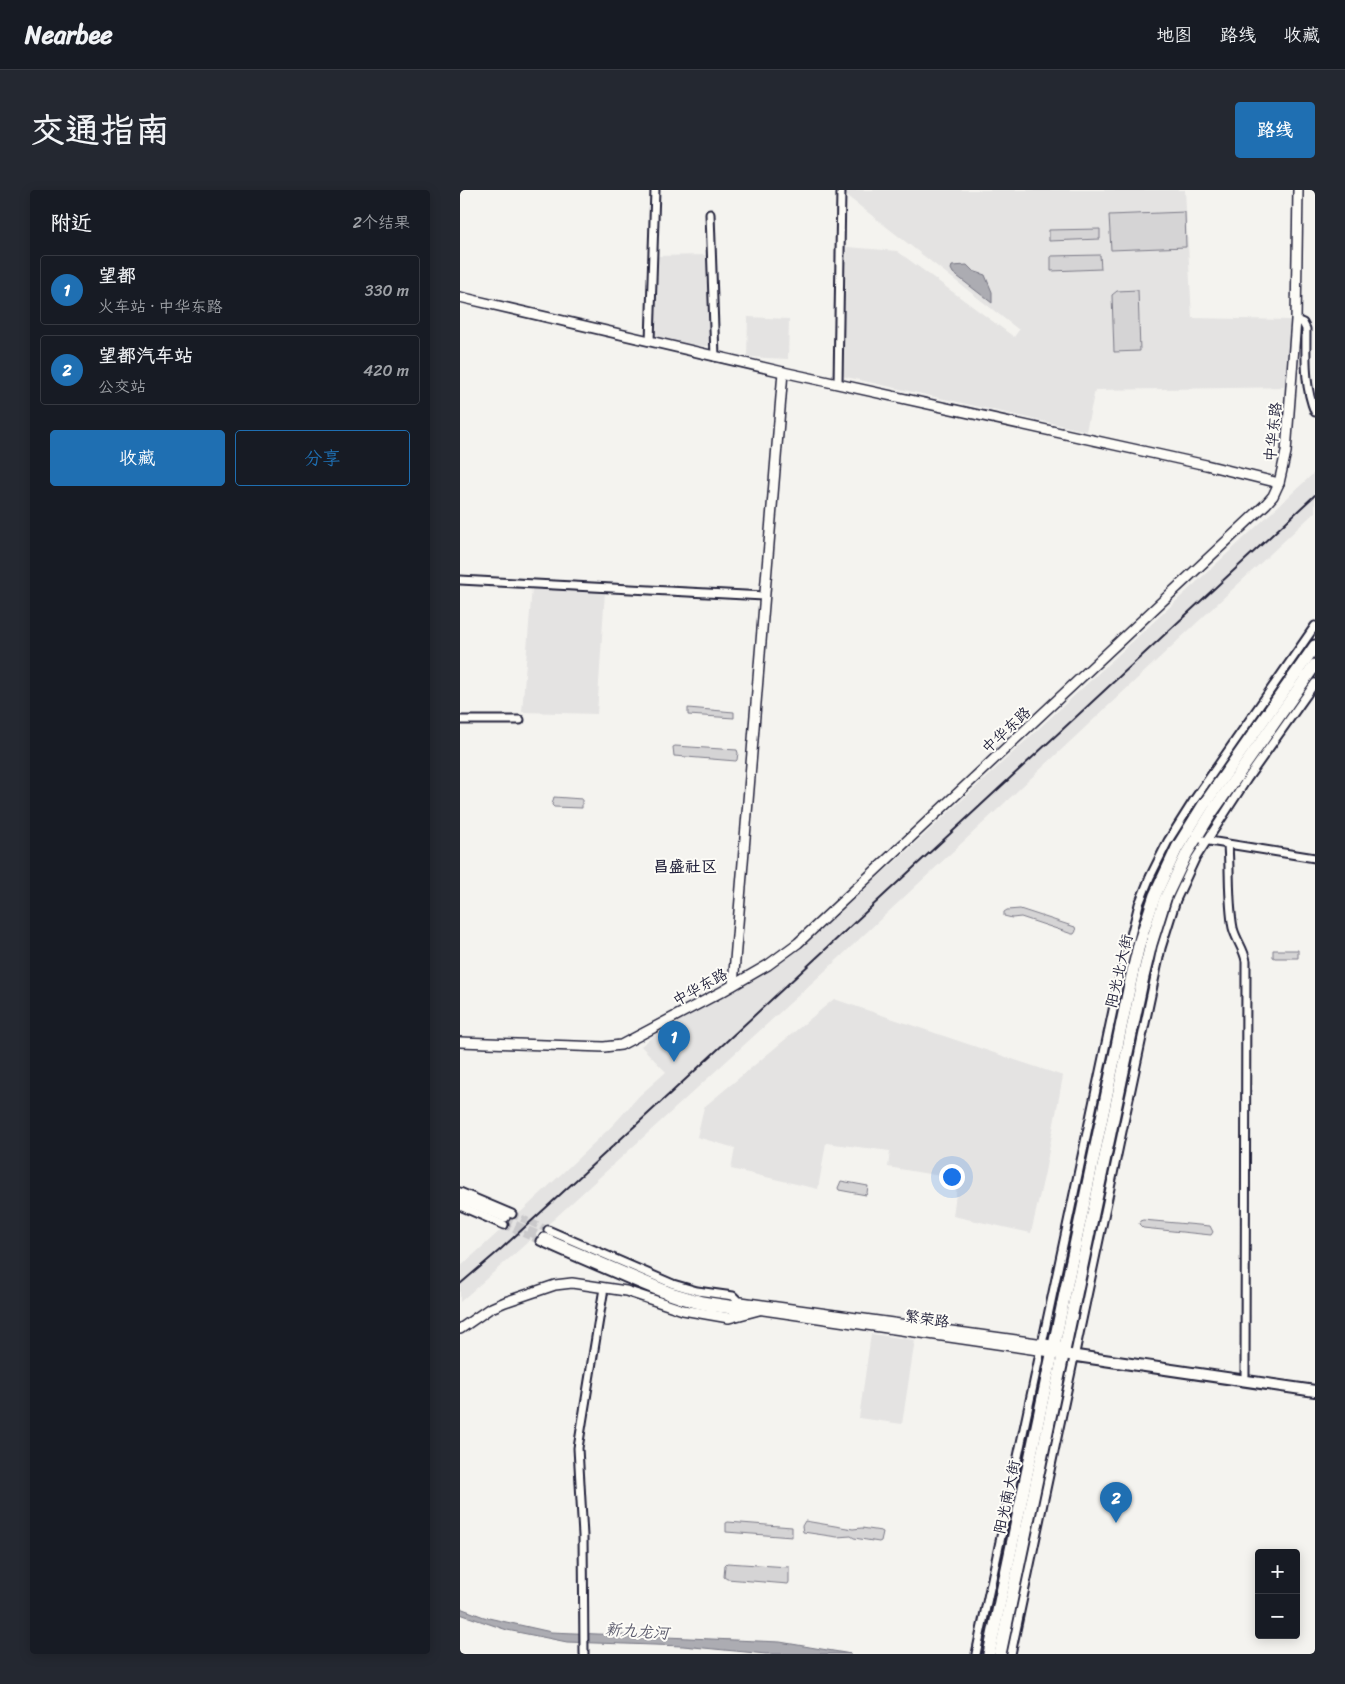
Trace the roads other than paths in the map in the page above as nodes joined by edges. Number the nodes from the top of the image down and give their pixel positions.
1 (655, 190) edge
2 (841, 190) edge
3 (1298, 190) edge
4 (710, 214) dead end
5 (460, 297) edge
6 (1296, 320) junction
7 (650, 342) junction
8 (715, 357) junction
9 (783, 372) junction
10 (838, 384) junction
11 (1315, 412) edge
12 (1279, 483) junction
13 (460, 580) edge
14 (764, 596) junction
15 (1315, 626) edge
16 (1315, 646) edge
17 (1315, 665) edge
18 (1315, 683) edge
19 (460, 720) edge
20 (520, 720) dead end
21 (1195, 838) junction
22 (1207, 841) junction
23 (1228, 845) junction
24 (1315, 858) edge
25 (733, 985) junction
26 (460, 1042) edge
27 (460, 1192) edge
28 (460, 1200) edge
29 (460, 1206) edge
30 (506, 1219) junction
31 (604, 1288) junction
32 (759, 1310) junction
33 (460, 1329) edge
34 (1059, 1350) junction
35 (1245, 1375) junction
36 (1315, 1385) edge
37 (1315, 1391) edge
38 (584, 1651) edge
39 (976, 1654) edge
40 (989, 1654) edge
41 (1000, 1654) edge
42 (1010, 1654) edge

1 - 7 street
2 - 10 street
3 - 6 street, 中华东路
4 - 8 street
5 - 7 street
6 - 11 street
6 - 12 street, 中华东路
7 - 8 street
8 - 9 street
9 - 10 street
9 - 14 street
10 - 12 street
12 - 25 street, 中华东路
13 - 14 street
14 - 25 street
15 - 34 street
16 - 34 highway, 阳光北大街
17 - 21 highway, 阳光北大街
18 - 22 street
19 - 20 street
21 - 22 street
21 - 34 highway, 阳光北大街
22 - 23 street
22 - 34 street
23 - 24 street
23 - 35 street
25 - 26 street, 中华东路
27 - 30 street
28 - 30 street
29 - 30 street
31 - 32 street
31 - 33 street
31 - 38 street
32 - 34 street, 繁荣路
32 - 34 street, 繁荣路
34 - 35 main road, 繁荣路
34 - 37 main road, 繁荣路
34 - 39 street
34 - 40 highway, 阳光南大街
34 - 41 highway, 阳光南大街
34 - 42 street
35 - 36 main road, 繁荣路

